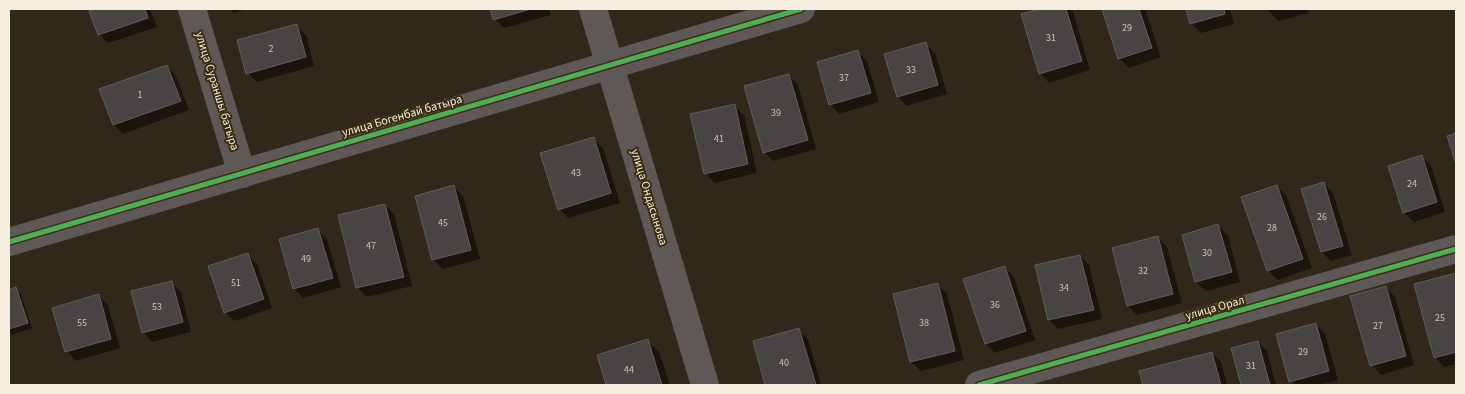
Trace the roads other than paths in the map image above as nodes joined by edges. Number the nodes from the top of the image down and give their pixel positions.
1 (192, 9) edge
2 (594, 9) edge
3 (801, 9) edge
4 (610, 66) junction
5 (242, 174) junction
6 (9, 242) edge
7 (1456, 249) edge
8 (705, 385) edge
9 (979, 385) edge

1 - 5 street, улица Сураншы батыра
2 - 4 street, улица Ондасынова
3 - 4 street, улица Богенбай батыра
4 - 5 street, улица Богенбай батыра
4 - 8 street, улица Ондасынова
5 - 6 street, улица Богенбай батыра
7 - 9 street, улица Орал

